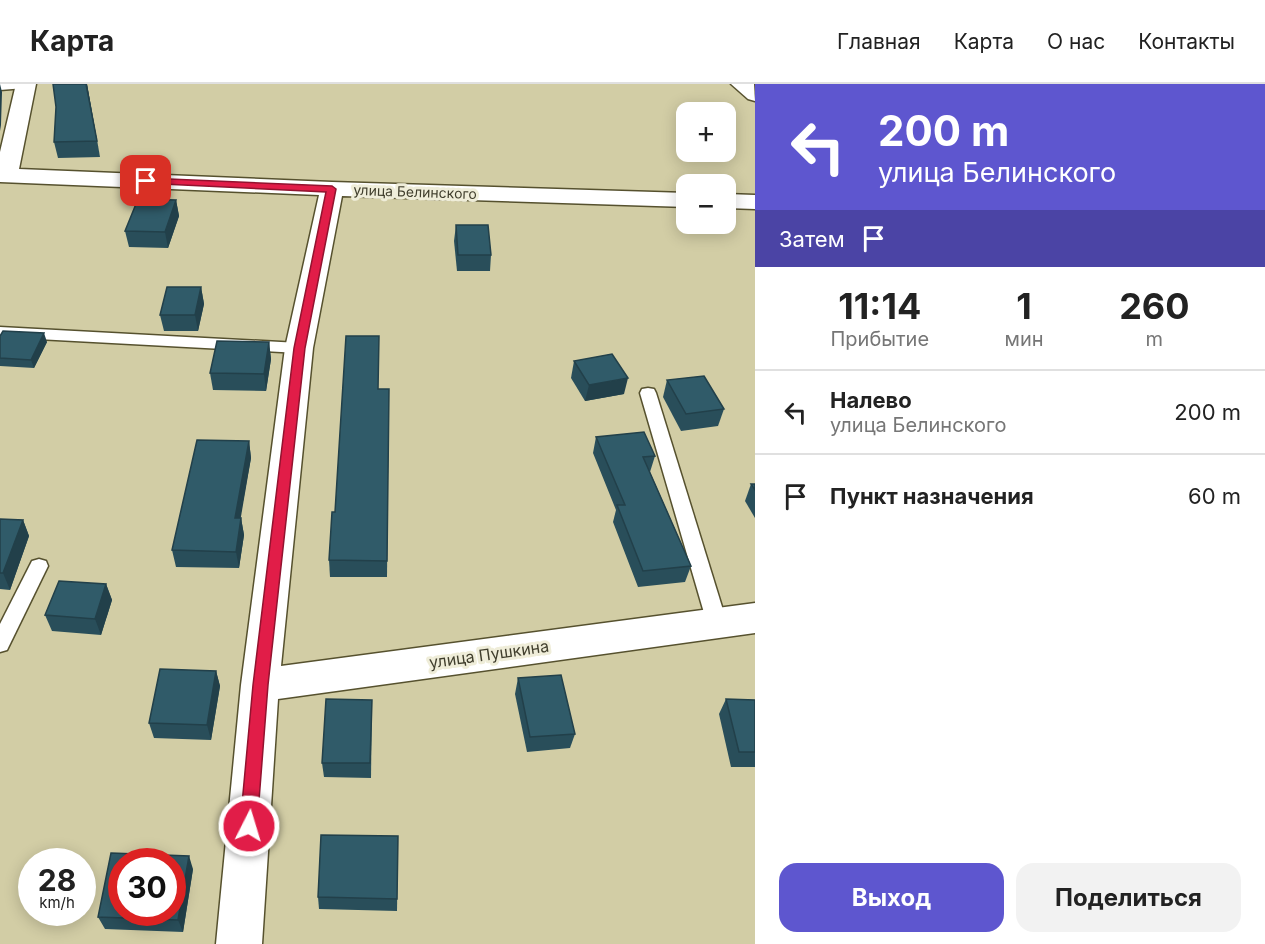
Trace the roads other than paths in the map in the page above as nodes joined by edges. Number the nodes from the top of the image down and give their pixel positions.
1 (741, 84) edge
2 (26, 85) edge
3 (0, 87) edge
4 (755, 95) edge
5 (3, 175) edge
6 (332, 189) junction
7 (676, 200) edge
8 (736, 201) edge
9 (755, 202) edge
10 (0, 332) edge
11 (299, 348) junction
12 (648, 393) dead end
13 (39, 566) dead end
14 (755, 618) edge
15 (717, 623) junction
16 (0, 644) edge
17 (260, 685) junction
18 (239, 944) edge

1 - 4 street
2 - 3 lane
2 - 5 street
5 - 6 street, улица Белинского
6 - 7 street, улица Белинского
6 - 11 street
8 - 9 street
10 - 11 lane
11 - 17 street
12 - 15 lane
13 - 16 lane
14 - 15 street, улица Пушкина
15 - 17 street, улица Пушкина
17 - 18 street

